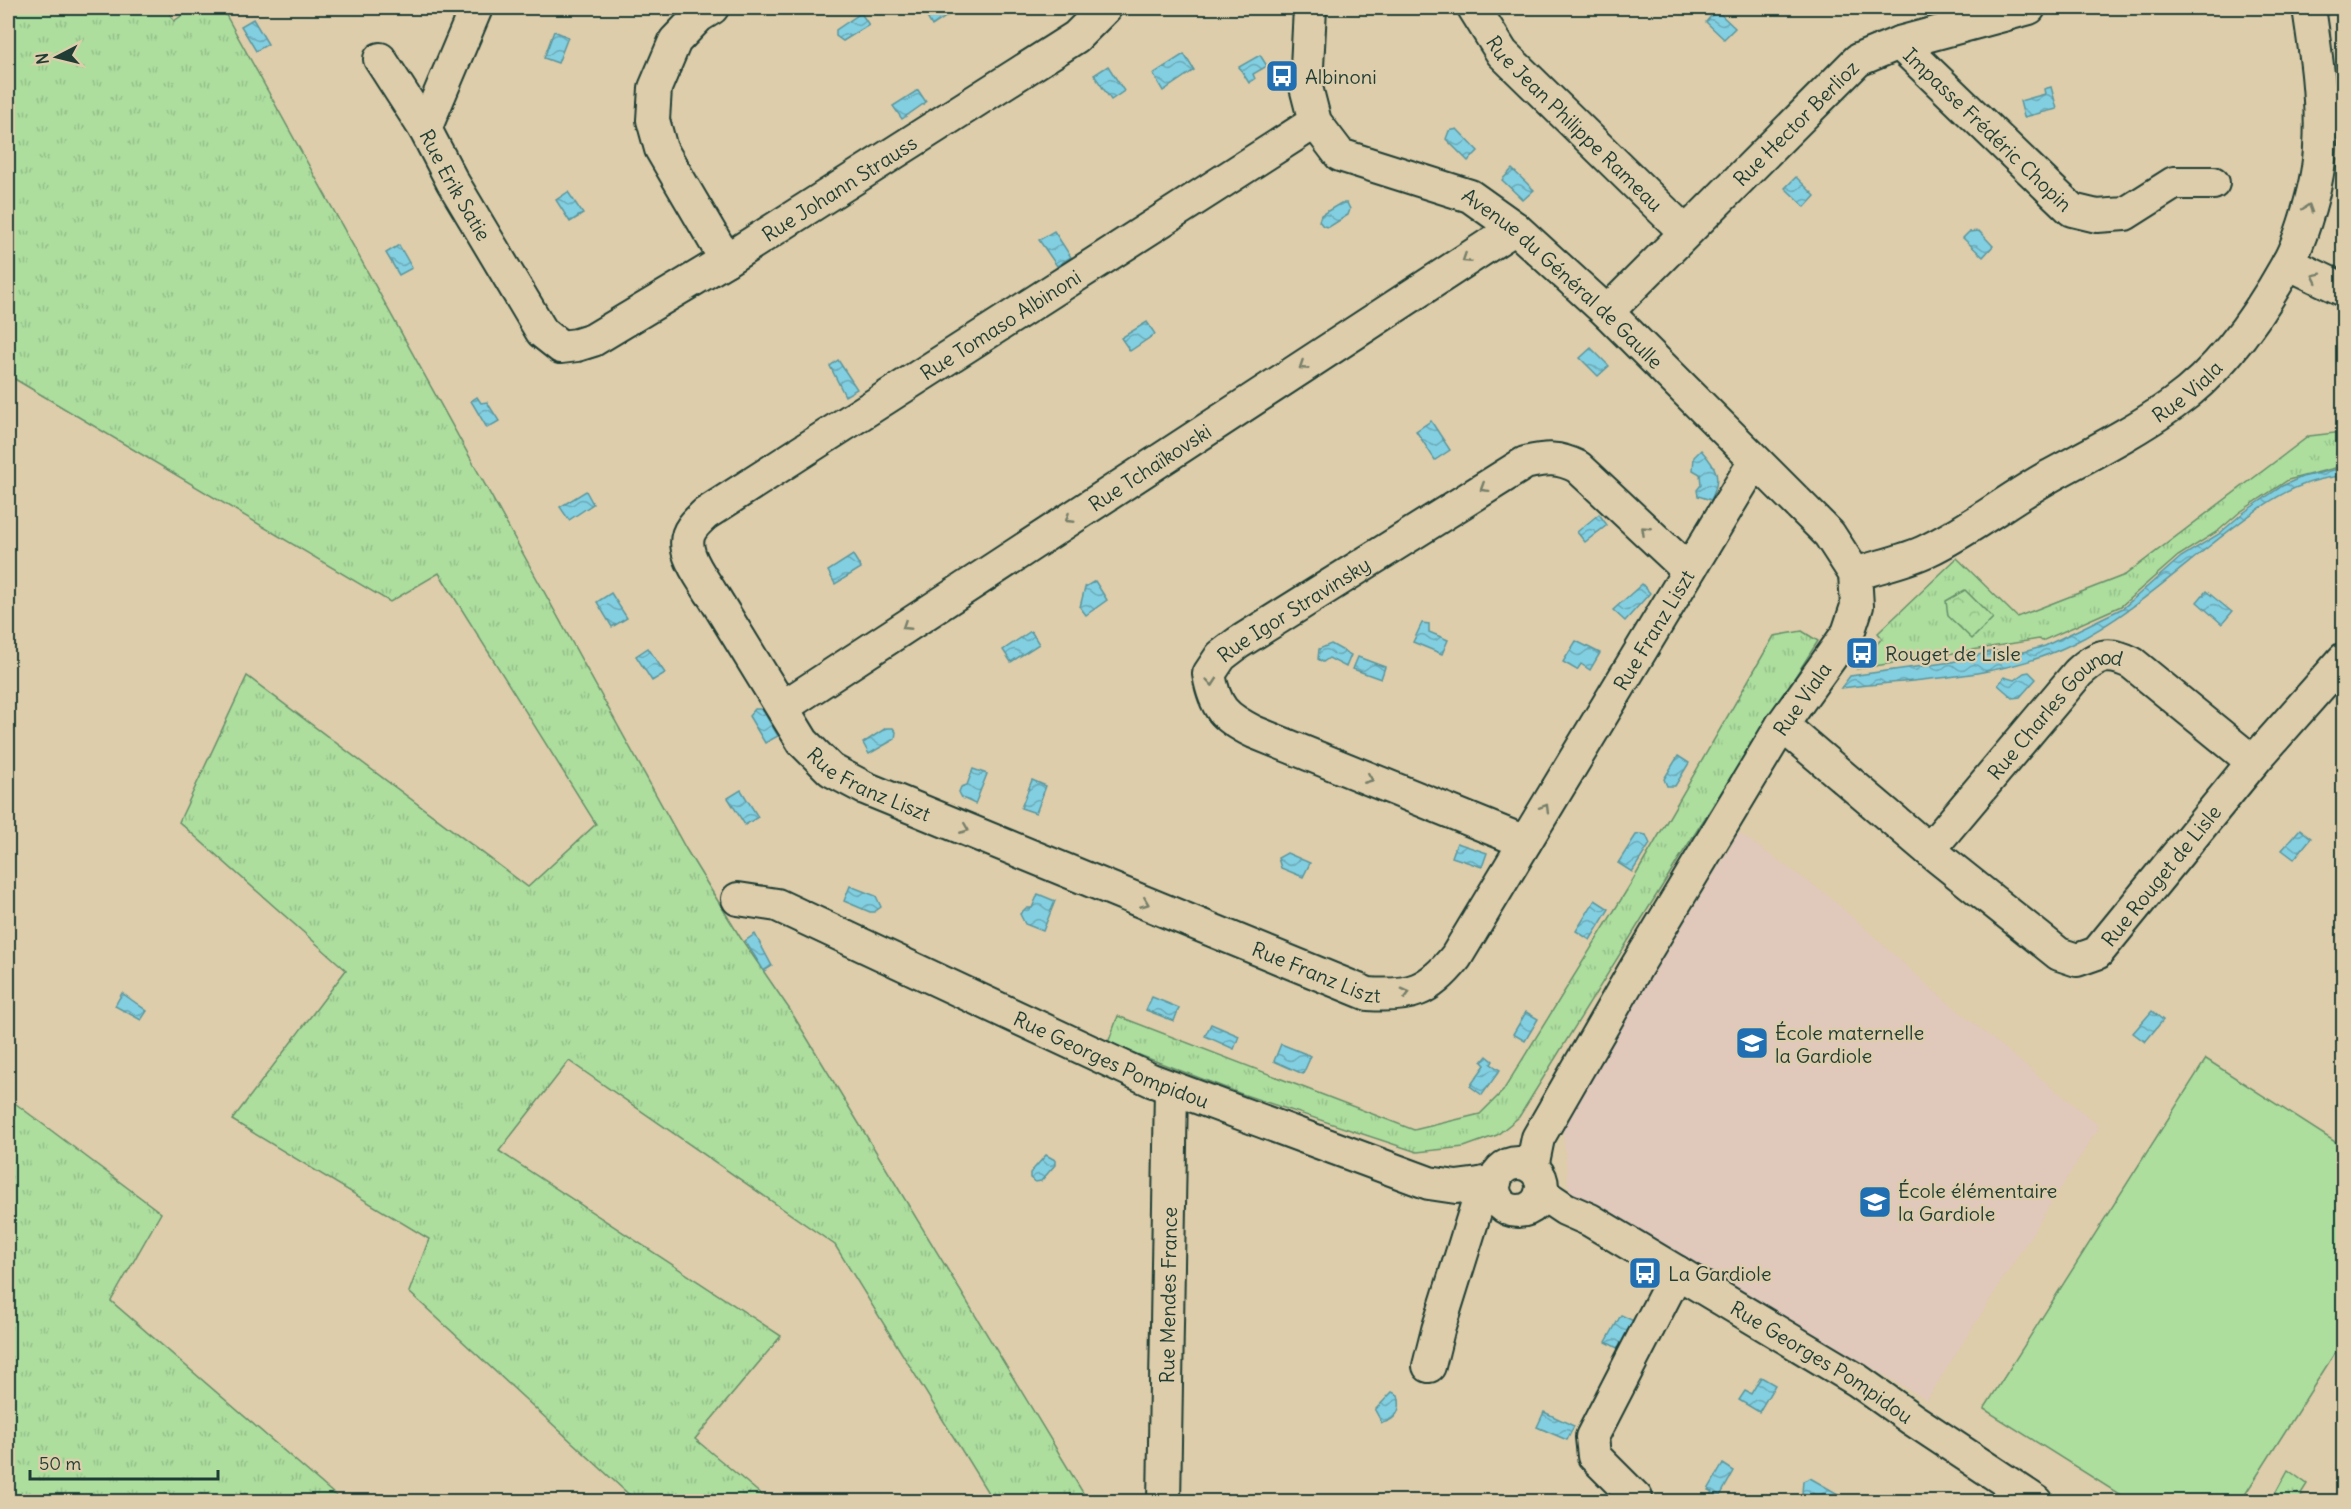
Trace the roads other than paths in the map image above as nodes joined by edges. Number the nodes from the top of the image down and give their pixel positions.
1 (476, 8) edge
2 (712, 8) edge
3 (1105, 8) edge
4 (1310, 8) edge
5 (1474, 8) edge
6 (2029, 8) edge
7 (2309, 8) edge
8 (1899, 43) junction
9 (380, 59) dead end
10 (1315, 122) junction
11 (425, 129) junction
12 (2213, 183) dead end
13 (1515, 228) junction
14 (1684, 232) junction
15 (726, 260) junction
16 (2288, 263) junction
17 (2343, 290) edge
18 (1607, 312) junction
19 (561, 347) joint
20 (1755, 461) junction
21 (690, 530) joint
22 (1688, 570) junction
23 (1855, 574) junction
24 (2343, 659) edge
25 (783, 707) junction
26 (1782, 726) junction
27 (2253, 762) junction
28 (1525, 842) junction
29 (1929, 850) junction
30 (738, 899) dead end
31 (1171, 1088) junction
32 (1536, 1180) junction
33 (1489, 1182) junction
34 (1677, 1272) junction
35 (1429, 1366) dead end
36 (1164, 1502) edge
37 (1636, 1502) edge
38 (2037, 1502) edge

1 - 11 street, Rue Erik Satie
2 - 15 street
3 - 15 street, Rue Johann Strauss
4 - 10 street, Avenue du Général de Gaulle
5 - 14 street, Rue Jean Philippe Rameau
6 - 8 street, Rue Hector Berlioz
16 -> 7 street, Rue Viala
8 - 12 street, Impasse Frédéric Chopin
8 - 14 street, Rue Hector Berlioz
9 - 11 street
10 - 13 street, Avenue du Général de Gaulle
10 - 21 street, Rue Tomaso Albinoni
11 - 19 street, Rue Erik Satie
13 - 18 street, Avenue du Général de Gaulle
13 -> 25 street, Rue Tchaïkovski
14 - 18 street, Rue Hector Berlioz
15 - 19 street, Rue Johann Strauss
17 -> 16 street
16 - 23 street, Rue Viala
18 - 20 street, Avenue du Général de Gaulle
20 - 22 street, Rue Franz Liszt
20 - 23 street, Avenue du Général de Gaulle
21 - 25 street, Rue Franz Liszt
28 -> 22 street, Rue Franz Liszt
22 -> 28 street, Rue Igor Stravinsky
23 - 26 street, Rue Viala
24 - 27 street, Rue Rouget de Lisle
25 -> 28 street, Rue Franz Liszt
26 - 29 street, Rue Rouget de Lisle
26 - 32 street, Rue Viala
27 - 29 street, Rue Charles Gounod
27 - 29 street, Rue Rouget de Lisle
30 - 31 street, Rue Georges Pompidou
31 - 33 street, Rue Georges Pompidou
31 - 36 street, Rue Mendes France
32 - 33 street
32 - 33 street
32 - 34 street, Rue Georges Pompidou
33 - 35 street
34 - 37 street
34 - 38 street, Rue Georges Pompidou

